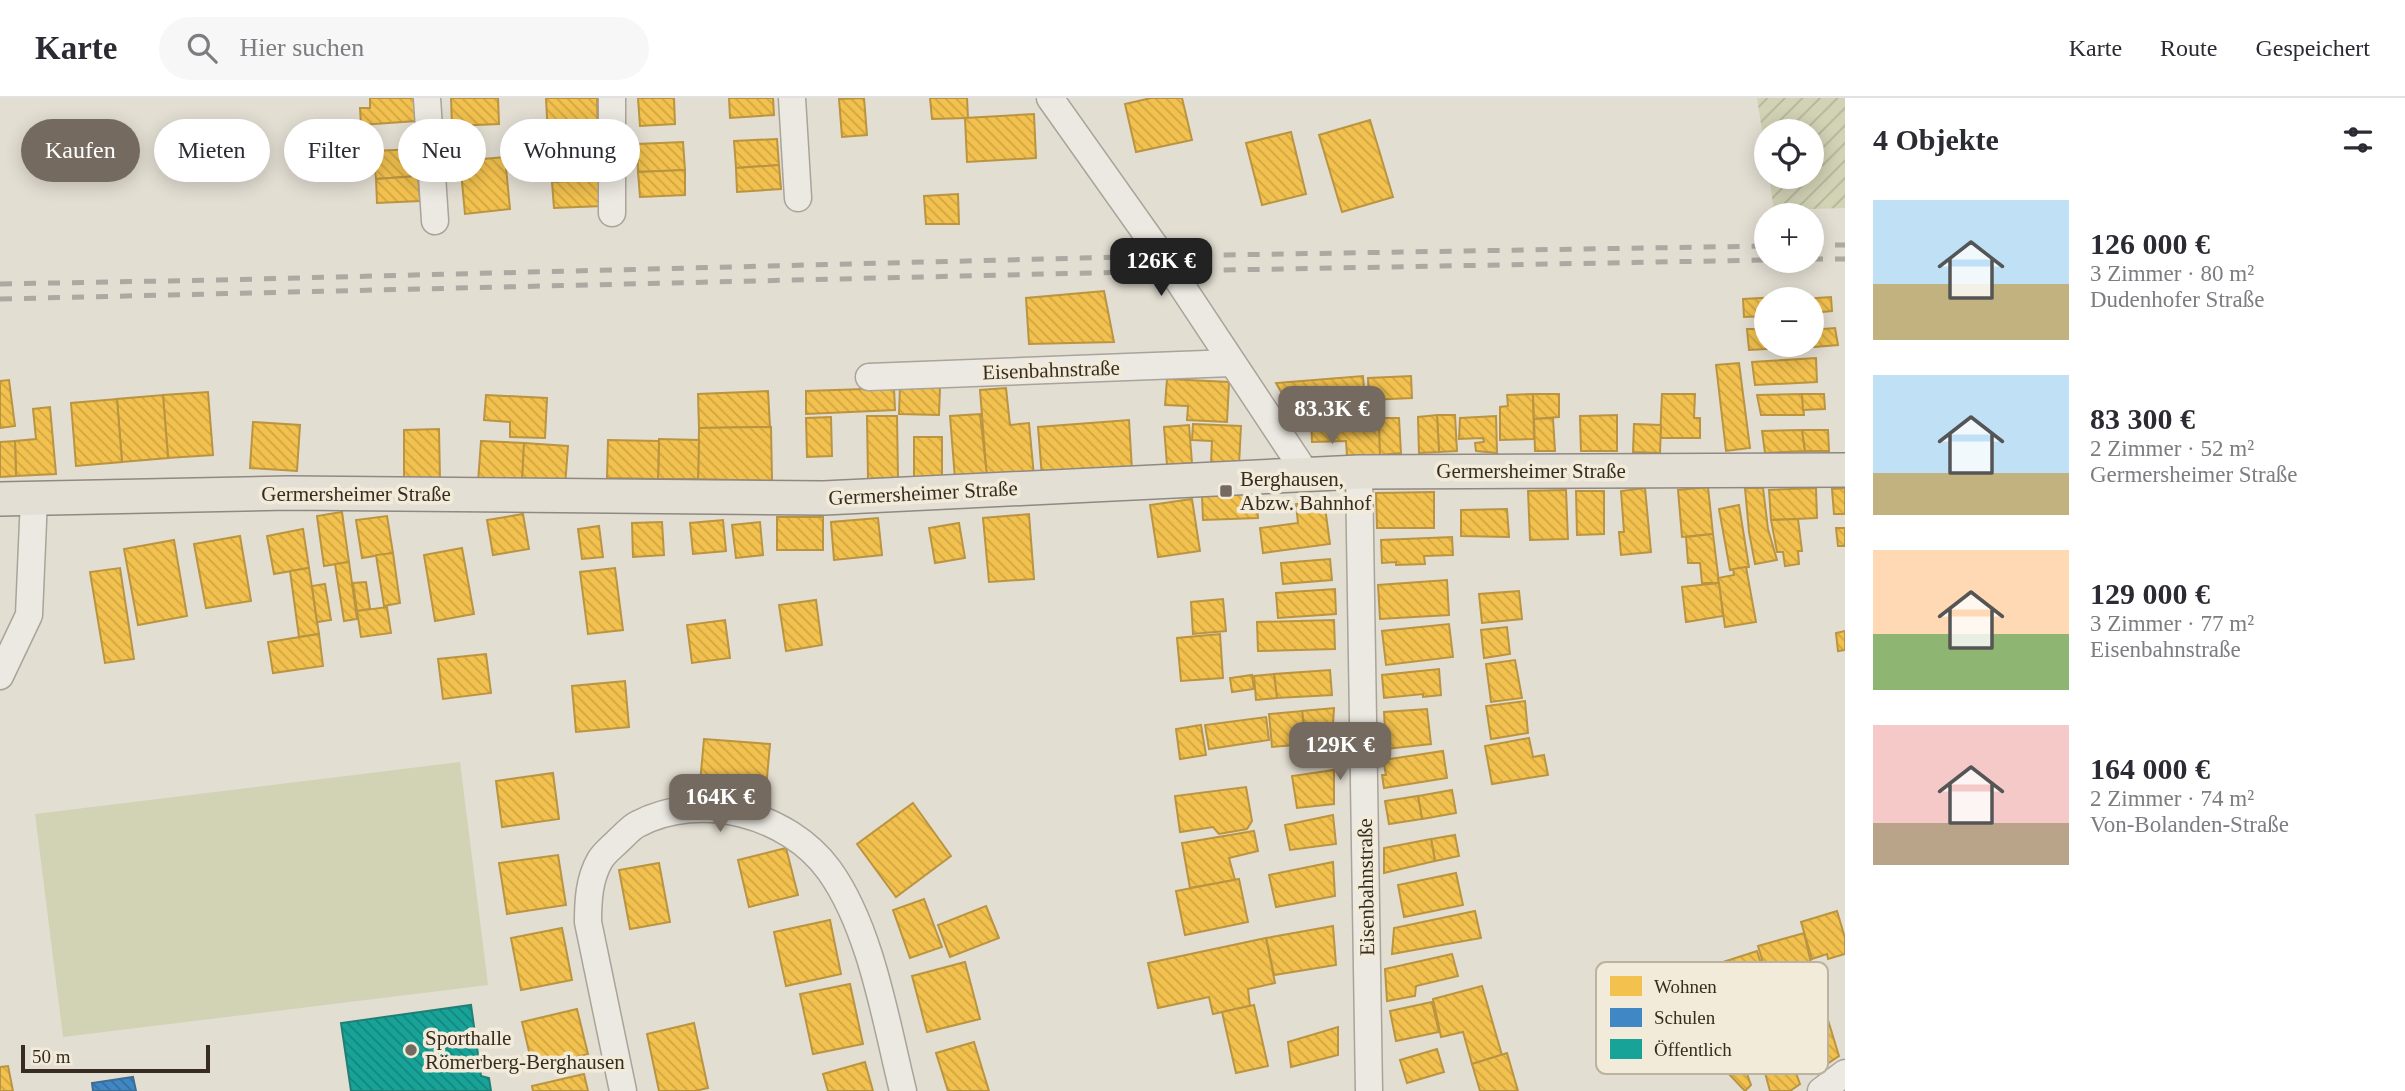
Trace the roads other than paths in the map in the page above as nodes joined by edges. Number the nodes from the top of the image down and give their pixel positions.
1 (427, 98) edge
2 (612, 98) edge
3 (792, 98) edge
4 (1050, 98) edge
5 (798, 198) dead end
6 (612, 214) dead end
7 (435, 221) dead end
8 (1232, 363) junction
9 (869, 377) dead end
10 (1845, 470) edge
11 (1359, 472) junction
12 (1307, 475) junction
13 (34, 498) junction
14 (0, 499) edge
15 (0, 676) edge
16 (1845, 1073) edge
17 (623, 1091) edge
18 (903, 1091) edge
19 (1369, 1091) edge
20 (1821, 1091) edge

1 - 7 street
2 - 6 street
3 - 5 street
4 - 8 street
8 - 9 street, Eisenbahnstraße
8 - 12 street
10 - 11 main road, Germersheimer Straße
11 - 12 main road, Germersheimer Straße
11 - 19 street, Eisenbahnstraße
12 - 13 main road, Germersheimer Straße
13 - 14 main road, Germersheimer Straße
13 - 15 street
16 - 20 street
17 - 18 street

